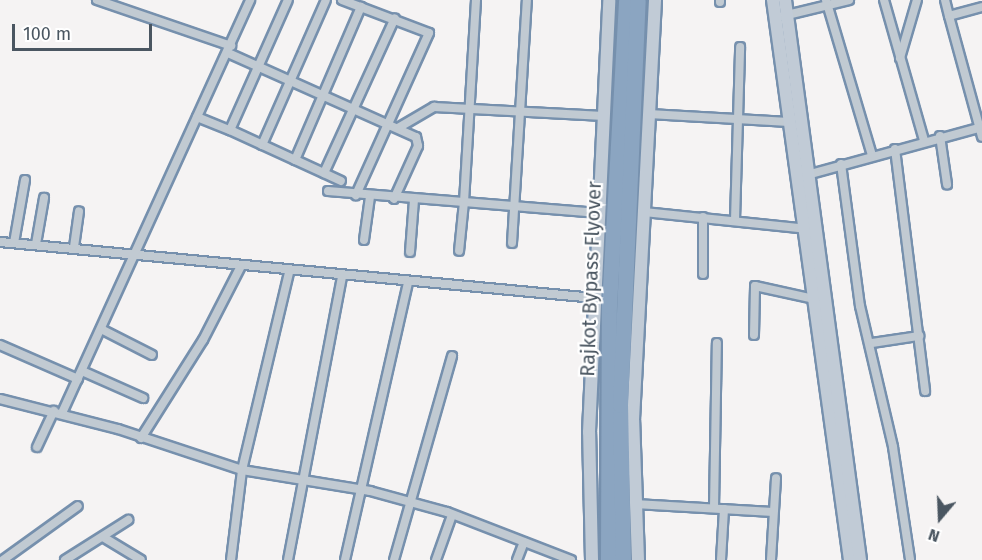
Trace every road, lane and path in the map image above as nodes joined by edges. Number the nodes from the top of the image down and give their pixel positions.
1 (97, 0) edge
2 (250, 0) edge
3 (288, 0) edge
4 (326, 0) edge
5 (342, 0) edge
6 (476, 0) edge
7 (527, 0) edge
8 (609, 0) edge
9 (626, 0) edge
10 (638, 0) edge
11 (655, 0) edge
12 (773, 0) edge
13 (785, 0) edge
14 (849, 0) edge
15 (884, 0) edge
16 (917, 0) edge
17 (945, 0) edge
18 (827, 2) edge
19 (361, 7) junction
20 (982, 7) edge
21 (781, 16) junction
22 (949, 16) junction
23 (395, 18) junction
24 (740, 47) dead end
25 (229, 49) junction
26 (900, 58) junction
27 (257, 66) junction
28 (291, 80) junction
29 (323, 95) junction
30 (472, 108) junction
31 (354, 109) junction
32 (521, 111) junction
33 (649, 114) junction
34 (604, 116) junction
35 (197, 117) junction
36 (737, 118) junction
37 (789, 122) junction
38 (388, 123) junction
39 (981, 127) edge
40 (398, 128) junction
41 (230, 130) junction
42 (940, 136) junction
43 (982, 137) edge
44 (924, 140) junction
45 (262, 144) junction
46 (895, 149) junction
47 (872, 155) junction
48 (295, 160) junction
49 (841, 164) junction
50 (324, 173) junction
51 (804, 176) junction
52 (25, 180) dead end
53 (341, 181) dead end
54 (947, 184) dead end
55 (328, 191) dead end
56 (356, 195) junction
57 (370, 197) junction
58 (44, 198) dead end
59 (394, 199) junction
60 (414, 200) junction
61 (464, 202) junction
62 (516, 207) junction
63 (79, 211) dead end
64 (644, 212) junction
65 (599, 213) junction
66 (703, 217) junction
67 (735, 220) junction
68 (812, 229) junction
69 (364, 240) dead end
70 (0, 242) edge
71 (14, 243) junction
72 (512, 243) dead end
73 (36, 244) junction
74 (74, 247) junction
75 (459, 251) dead end
76 (137, 252) junction
77 (410, 252) dead end
78 (241, 266) junction
79 (289, 273) junction
80 (703, 274) dead end
81 (342, 278) junction
82 (408, 282) junction
83 (595, 298) junction
84 (814, 299) junction
85 (101, 328) junction
86 (754, 335) dead end
87 (919, 336) junction
88 (717, 343) dead end
89 (872, 343) junction
90 (0, 345) edge
91 (152, 355) dead end
92 (452, 356) dead end
93 (80, 375) junction
94 (925, 391) dead end
95 (143, 398) dead end
96 (0, 399) edge
97 (58, 412) junction
98 (141, 438) junction
99 (38, 447) dead end
100 (242, 470) junction
101 (776, 478) dead end
102 (304, 480) junction
103 (362, 490) junction
104 (413, 503) junction
105 (634, 504) junction
106 (78, 506) dead end
107 (714, 508) junction
108 (724, 508) junction
109 (774, 512) junction
110 (452, 515) junction
111 (128, 520) dead end
112 (103, 537) junction
113 (524, 542) junction
114 (3, 560) edge
115 (65, 560) edge
116 (141, 560) edge
117 (231, 560) edge
118 (288, 560) edge
119 (345, 560) edge
120 (394, 560) edge
121 (436, 560) edge
122 (517, 560) edge
123 (572, 560) edge
124 (592, 560) edge
125 (608, 560) edge
126 (623, 560) edge
127 (638, 560) edge
128 (721, 560) edge
129 (771, 560) edge
130 (850, 560) edge
131 (860, 560) edge
132 (910, 560) edge

1 - 25 street
2 - 25 street
3 - 27 street
4 - 28 street
5 - 19 street
6 - 30 street
7 - 32 street
8 - 34 street
9 - 125 highway, Rajkot Bypass Flyover
10 - 126 highway, Rajkot Bypass Flyover
11 - 33 street
12 - 21 street
13 - 21 street
14 - 18 street
15 - 26 street
16 - 26 street
17 - 22 street
18 - 21 street
18 - 47 street
19 - 23 street
19 - 29 street
20 - 22 street
21 - 37 street
21 - 51 street
22 - 39 street
23 - 31 street
23 - 38 street
24 - 36 street
25 - 27 street
25 - 35 street
26 - 44 street
27 - 28 street
27 - 41 street
28 - 29 street
28 - 45 street
29 - 31 street
29 - 48 street
30 - 32 street
30 - 40 street
30 - 61 street
31 - 38 street
31 - 50 street
32 - 34 street
32 - 62 street
33 - 36 street
33 - 64 street
34 - 65 street
35 - 41 street
35 - 76 street
36 - 37 street
36 - 67 street
37 - 51 street
38 - 40 street
38 - 56 street
39 - 42 street
39 - 43 street
40 - 59 street
41 - 45 street
42 - 44 street
42 - 54 street
44 - 46 street
45 - 48 street
46 - 47 street
46 - 87 street
47 - 49 street
48 - 50 street
49 - 51 street
49 - 89 street
50 - 53 street
51 - 68 street
52 - 71 street
55 - 56 street
56 - 57 street
57 - 59 street
57 - 69 street
58 - 73 street
59 - 60 street
60 - 61 street
60 - 77 street
61 - 62 street
61 - 75 street
62 - 65 street
62 - 72 street
63 - 74 street
64 - 66 street
64 - 105 street
65 - 83 street
66 - 67 street
66 - 80 street
67 - 68 street
68 - 84 street
68 - 131 street
70 - 71 street
71 - 73 street
73 - 74 street
74 - 76 street
76 - 78 street
76 - 85 street
78 - 79 street
78 - 98 street
79 - 81 street
79 - 100 street
81 - 82 street
81 - 102 street
82 - 83 street
82 - 103 street
83 - 124 street
84 - 86 street
84 - 130 street
85 - 91 street
85 - 93 street
87 - 89 street
87 - 94 street
88 - 107 street
89 - 132 street
90 - 93 street
92 - 104 street
93 - 95 street
93 - 97 street
96 - 97 street
97 - 98 street
97 - 99 street
98 - 100 street
100 - 102 street
100 - 117 street
101 - 109 street
102 - 103 street
102 - 118 street
103 - 104 street
103 - 119 street
104 - 110 street
104 - 120 street
105 - 107 street
105 - 127 street
106 - 114 street
107 - 108 street
108 - 109 street
108 - 128 street
109 - 129 street
110 - 113 street
110 - 121 street
111 - 112 street
112 - 115 street
112 - 116 street
113 - 122 street
113 - 123 street

